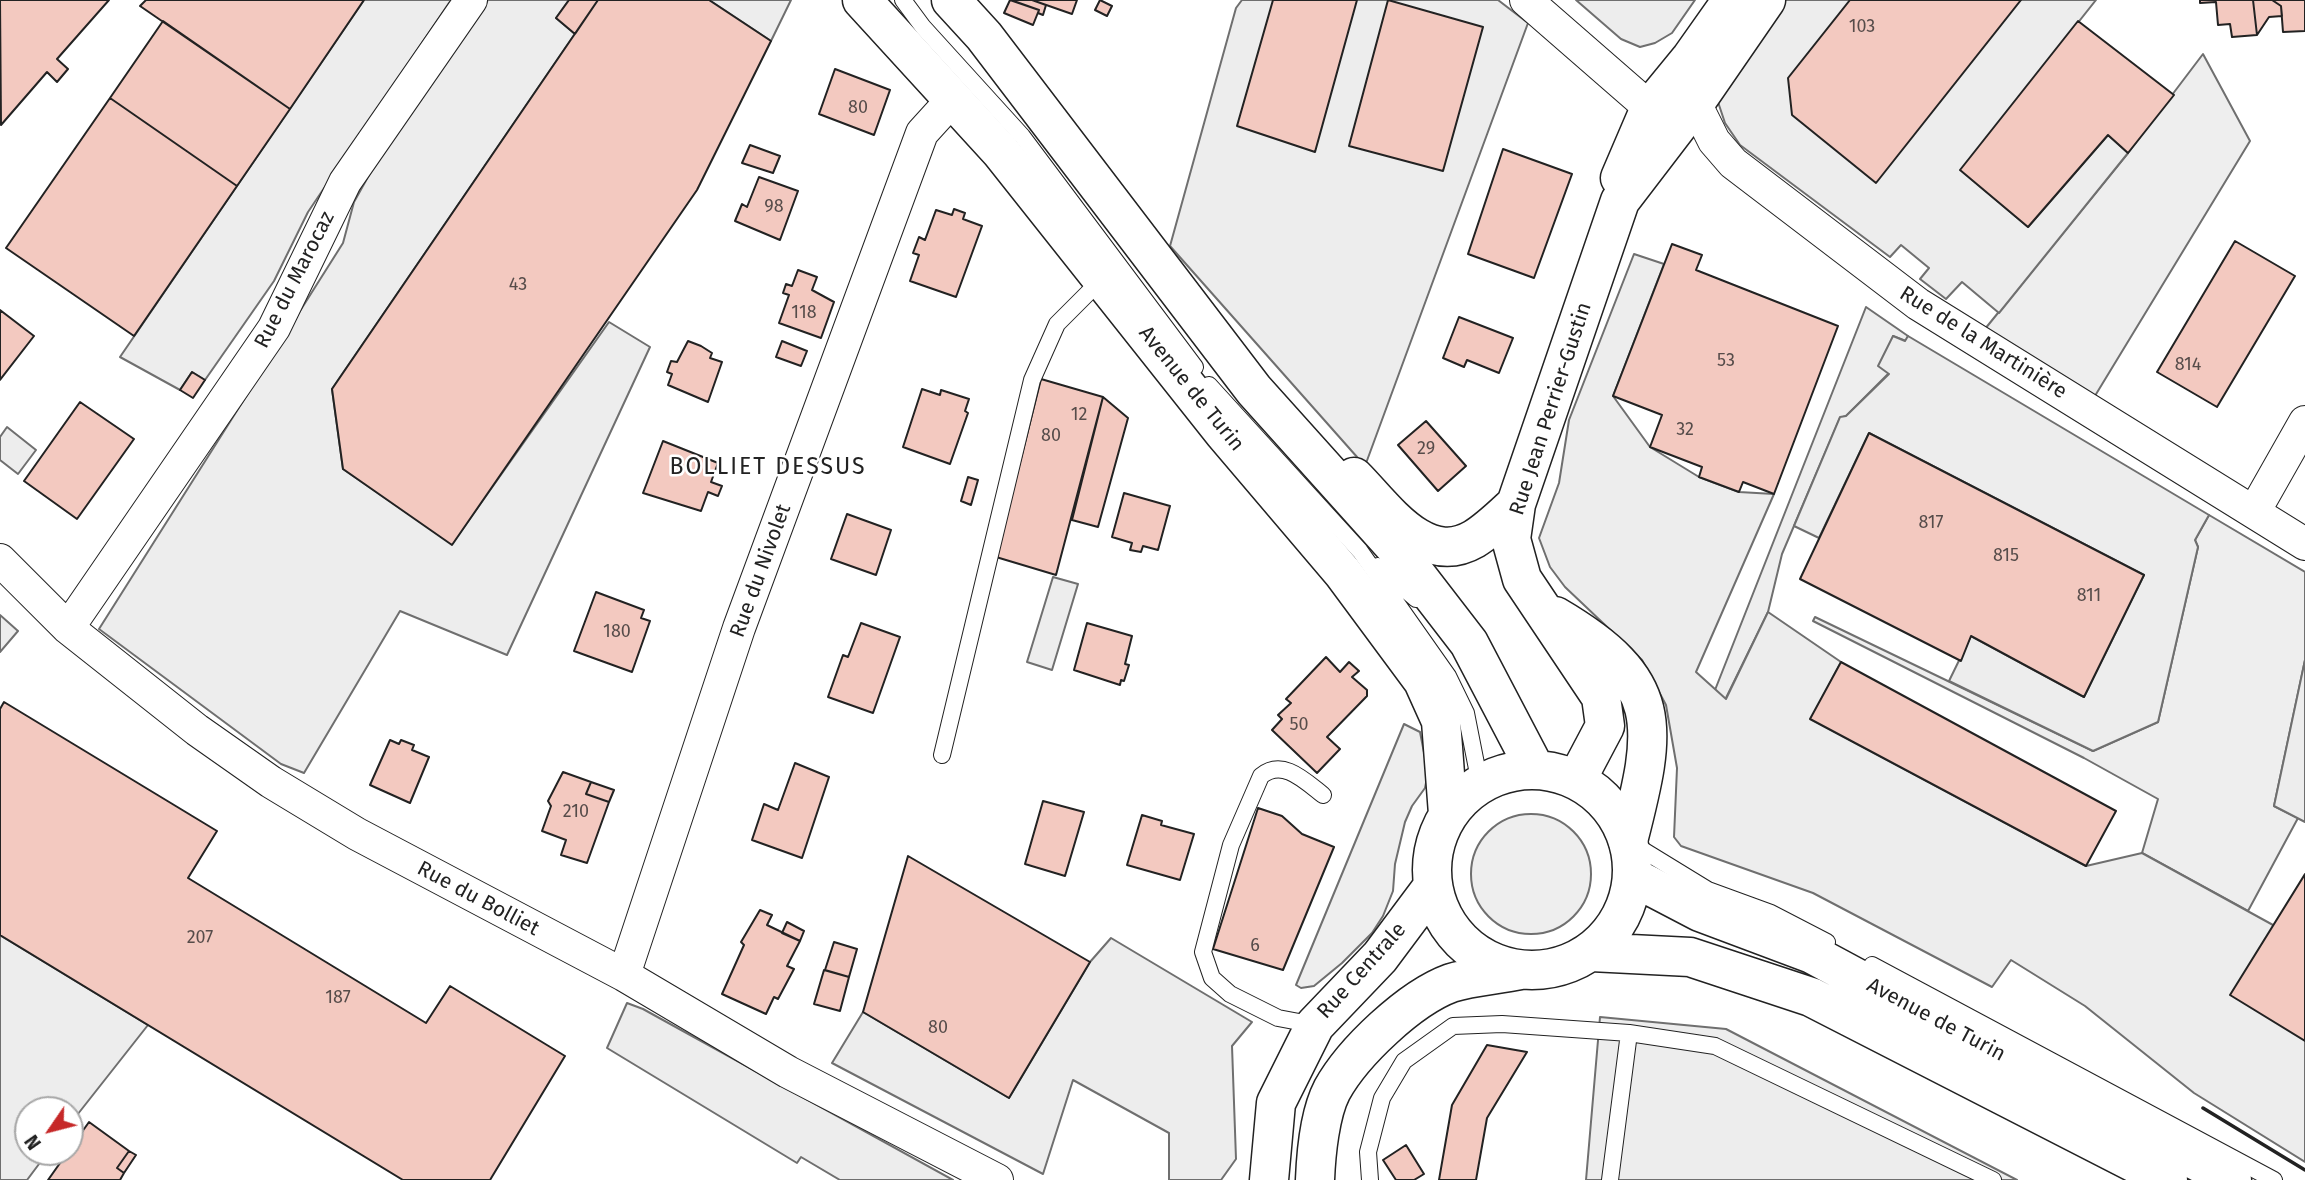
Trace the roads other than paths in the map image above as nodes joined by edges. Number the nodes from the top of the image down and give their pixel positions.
1 (471, 0) edge
2 (862, 0) edge
3 (887, 0) edge
4 (902, 0) edge
5 (1526, 0) edge
6 (1732, 0) edge
7 (1766, 0) edge
8 (963, 5) edge
9 (923, 27) junction
10 (1692, 58) junction
11 (952, 100) junction
12 (1695, 103) junction
13 (1650, 108) junction
14 (1620, 201) junction
15 (1103, 278) junction
16 (1254, 390) junction
17 (2305, 422) edge
18 (1516, 504) junction
19 (2254, 512) junction
20 (2305, 544) edge
21 (1360, 551) junction
22 (0, 560) edge
23 (1547, 611) junction
24 (68, 628) junction
25 (1469, 643) junction
26 (942, 755) dead end
27 (1535, 769) junction
28 (1577, 779) junction
29 (1480, 784) junction
30 (1323, 795) dead end
31 (1448, 814) junction
32 (1631, 859) junction
33 (1433, 886) junction
34 (1591, 952) junction
35 (1523, 970) junction
36 (624, 975) junction
37 (1315, 1025) junction
38 (1629, 1033) junction
39 (1972, 1079) junction
40 (2047, 1136) dead end
41 (997, 1180) edge
42 (1269, 1180) edge
43 (1315, 1180) edge
44 (1370, 1180) edge
45 (1610, 1180) edge
46 (1993, 1180) edge
47 (2168, 1180) edge
48 (2232, 1180) edge
49 (2274, 1180) edge

1 - 24 street, Rue du Marocaz
2 - 11 main road, Avenue de Turin
3 - 9 lane
4 - 9 lane
5 - 13 street
6 - 10 main road, Rue Jean Perrier-Gustin
7 - 12 main road, Rue Jean Perrier-Gustin
8 - 16 main road
9 - 21 lane
10 - 12 main road
10 - 13 main road, Rue Jean Perrier-Gustin
11 - 15 main road, Avenue de Turin
11 - 36 street, Rue du Nivolet
12 - 14 main road, Rue Jean Perrier-Gustin
12 - 19 street, Rue de la Martinière
13 - 14 main road, Rue Jean Perrier-Gustin
14 - 18 main road, Rue Jean Perrier-Gustin
15 - 26 lane
15 - 31 main road, Avenue de Turin
16 - 18 main road
16 - 25 main road
17 - 19 street
18 - 23 main road, Rue Jean Perrier-Gustin
19 - 20 street, Rue de la Martinière
21 - 25 lane
21 - 29 lane
22 - 24 street, Rue du Bolliet
23 - 28 main road, Rue Jean Perrier-Gustin
23 - 32 main road, Rue Jean Perrier-Gustin
24 - 36 street, Rue du Bolliet
25 - 27 main road
27 - 28 main road
27 - 29 main road
28 - 32 main road
29 - 31 main road
30 - 37 lane
31 - 33 main road
32 - 34 main road
32 - 48 main road, Avenue de Turin
32 - 49 lane
33 - 35 main road
33 - 37 main road, Rue Centrale
34 - 35 main road
34 - 39 main road, Avenue de Turin
35 - 43 main road
36 - 41 street, Rue du Bolliet
37 - 42 main road, Rue Centrale
38 - 44 lane
38 - 45 lane
38 - 46 lane
39 - 40 lane
39 - 47 main road, Avenue de Turin

